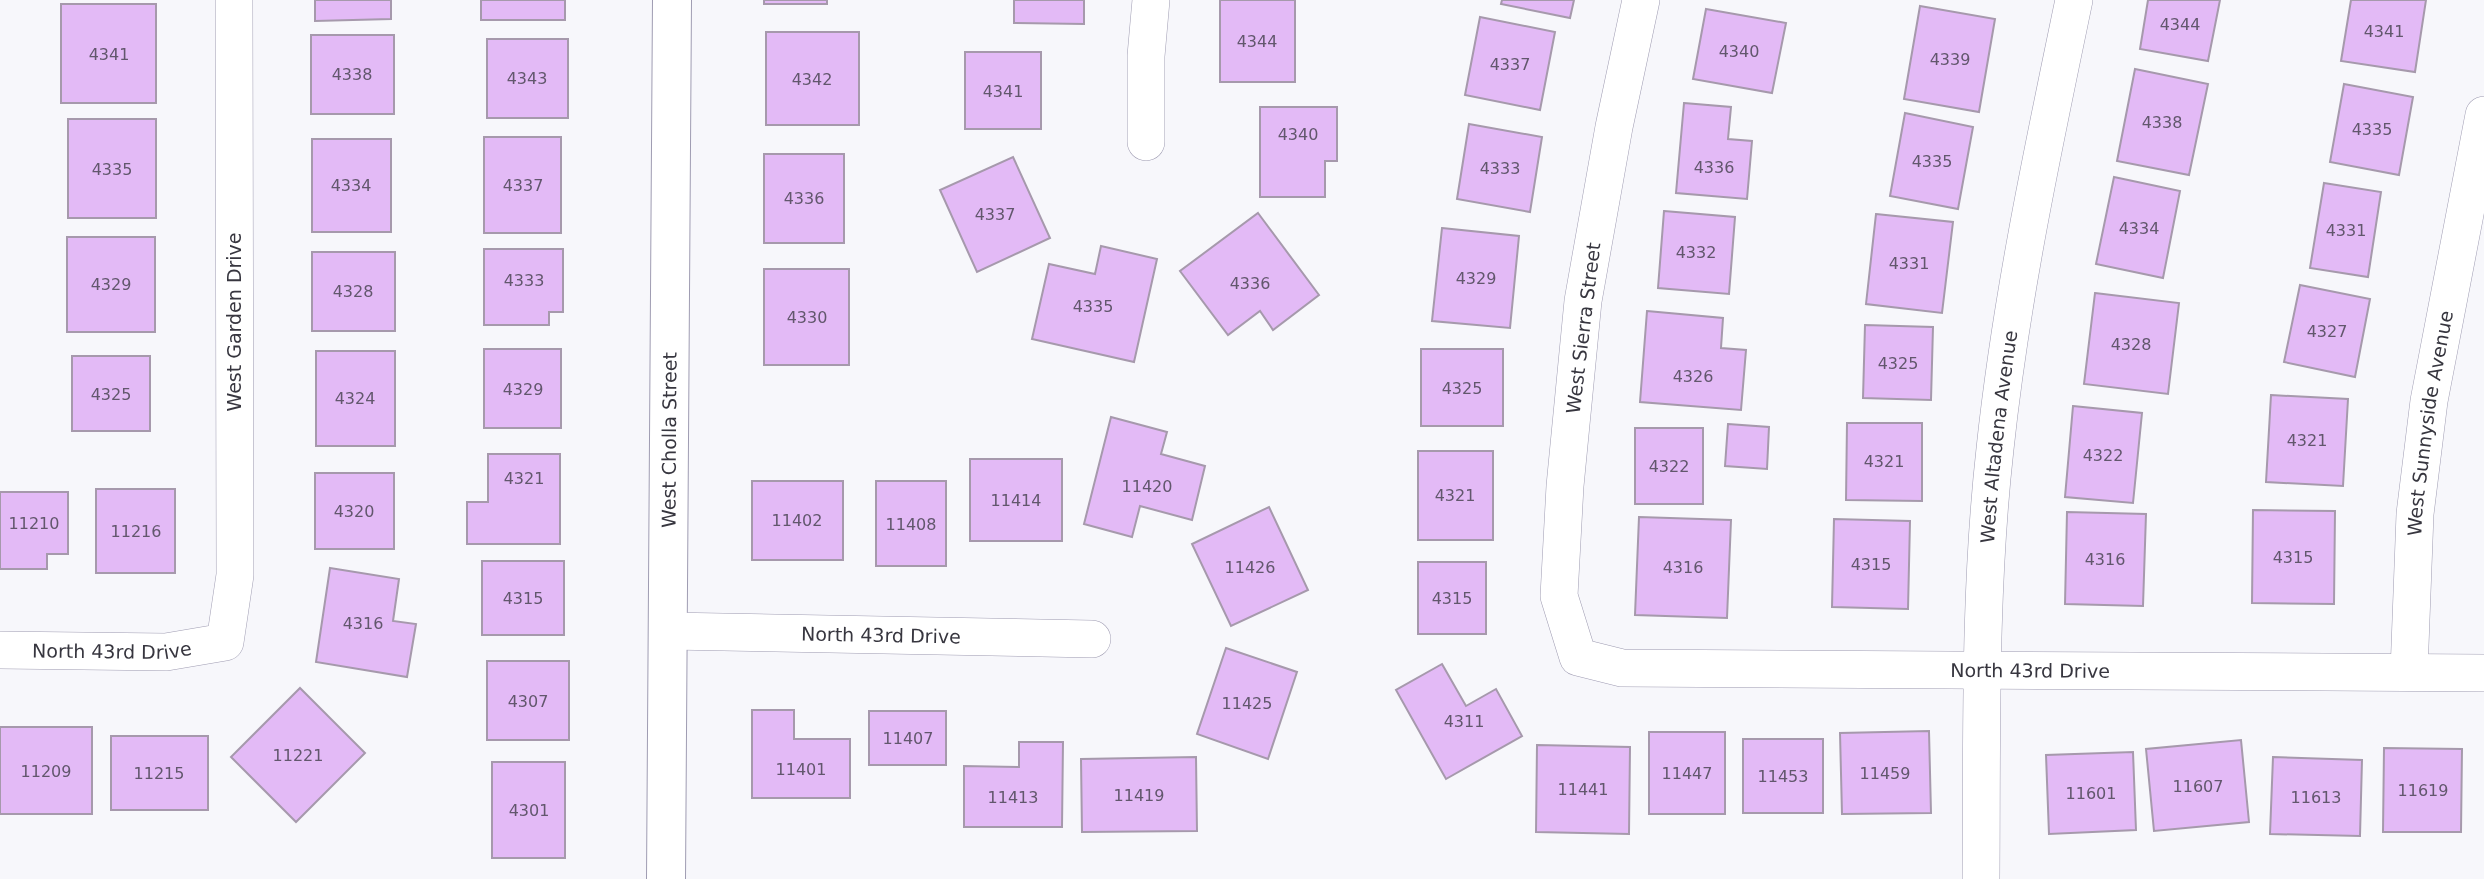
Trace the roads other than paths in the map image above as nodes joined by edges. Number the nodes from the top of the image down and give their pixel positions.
1 (234, 0) edge
2 (672, 0) edge
3 (1151, 0) edge
4 (1641, 0) edge
5 (2074, 0) edge
6 (2484, 115) edge
7 (1146, 142) dead end
8 (2478, 177) edge
9 (669, 631) junction
10 (1092, 639) dead end
11 (225, 642) joint
12 (0, 650) edge
13 (1578, 657) joint
14 (1984, 668) junction
15 (2409, 672) junction
16 (2484, 673) edge
17 (666, 879) edge
18 (1981, 879) edge

1 - 11 street, West Garden Drive
2 - 9 street, West Cholla Street
3 - 7 street
4 - 13 street, West Sierra Street
5 - 14 street, West Altadena Avenue
6 - 8 street, West Sunnyside Avenue
8 - 15 street, West Sunnyside Avenue
9 - 10 street, North 43rd Drive
9 - 17 street, West Cholla Street
11 - 12 street, North 43rd Drive
13 - 14 street, North 43rd Drive
14 - 15 street, North 43rd Drive
14 - 18 street, West Altadena Avenue
15 - 16 street, North 43rd Drive

